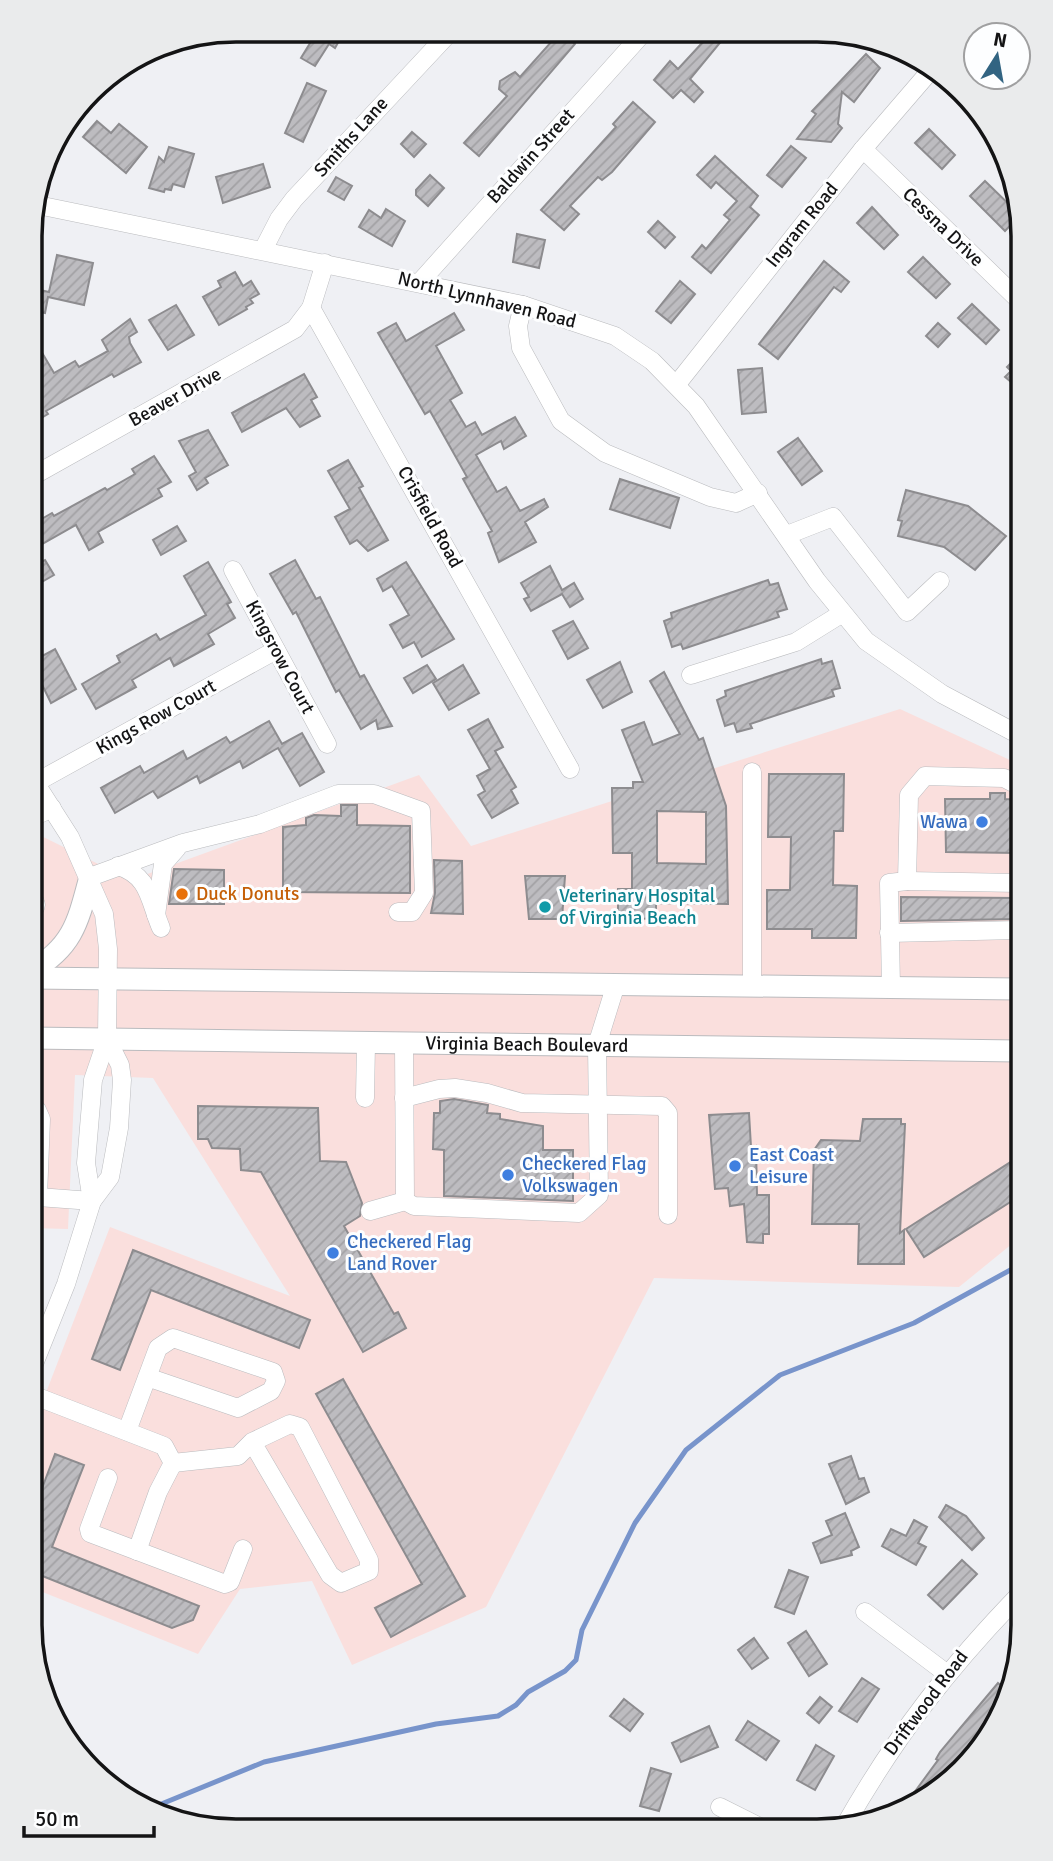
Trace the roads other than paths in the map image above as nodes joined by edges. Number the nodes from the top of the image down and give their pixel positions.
1 (441, 42) edge
2 (635, 42) edge
3 (926, 76) edge
4 (863, 149) junction
5 (45, 206) edge
6 (263, 250) junction
7 (325, 263) junction
8 (420, 282) junction
9 (1011, 292) edge
10 (523, 305) junction
11 (311, 309) junction
12 (677, 384) junction
13 (42, 471) edge
14 (758, 493) junction
15 (787, 535) junction
16 (233, 570) dead end
17 (940, 581) dead end
18 (841, 614) junction
19 (276, 650) junction
20 (691, 675) dead end
21 (1011, 731) edge
22 (327, 744) dead end
23 (569, 769) dead end
24 (752, 772) dead end
25 (42, 775) edge
26 (1011, 782) edge
27 (42, 793) edge
28 (52, 808) junction
29 (42, 813) edge
30 (183, 844) junction
31 (118, 866) junction
32 (90, 877) junction
33 (907, 881) junction
34 (1011, 883) edge
35 (398, 912) dead end
36 (1011, 930) edge
37 (889, 933) junction
38 (42, 964) edge
39 (42, 978) edge
40 (109, 978) junction
41 (616, 984) junction
42 (752, 985) junction
43 (891, 987) junction
44 (1011, 989) edge
45 (42, 1038) edge
46 (107, 1039) junction
47 (366, 1044) junction
48 (404, 1044) junction
49 (597, 1045) junction
50 (1011, 1051) edge
51 (365, 1098) dead end
52 (404, 1098) junction
53 (597, 1104) junction
54 (42, 1197) edge
55 (92, 1201) junction
56 (405, 1201) junction
57 (370, 1211) dead end
58 (667, 1215) dead end
59 (42, 1344) edge
60 (147, 1377) junction
61 (42, 1399) edge
62 (127, 1431) junction
63 (252, 1442) junction
64 (173, 1463) junction
65 (108, 1478) dead end
66 (243, 1549) dead end
67 (137, 1551) junction
68 (1011, 1604) edge
69 (865, 1612) dead end
70 (946, 1673) junction
71 (720, 1807) dead end
72 (851, 1816) edge
73 (744, 1819) edge

1 - 6 street, Smiths Lane
2 - 8 street, Baldwin Street
3 - 4 street, Ingram Road
4 - 9 street, Cessna Drive
4 - 12 street, Ingram Road
5 - 6 street, North Lynnhaven Road
6 - 7 street, North Lynnhaven Road
7 - 8 street, North Lynnhaven Road
7 - 11 street
8 - 10 street, North Lynnhaven Road
10 - 12 street, North Lynnhaven Road
10 - 14 street
11 - 13 street, Beaver Drive
11 - 23 street, Crisfield Road
12 - 14 street, North Lynnhaven Road
14 - 15 street, North Lynnhaven Road
15 - 17 street
15 - 18 street, North Lynnhaven Road
16 - 19 street, Kingsrow Court
18 - 20 street
18 - 21 street, North Lynnhaven Road
19 - 22 street, Kingsrow Court
19 - 25 street, Kings Row Court
24 - 42 street
26 - 33 street
27 - 28 street
28 - 29 street
28 - 32 street
30 - 31 street
30 - 31 street
30 - 35 street
31 - 32 street
32 - 38 main road
32 - 40 street
33 - 34 street
33 - 37 street
36 - 37 street
37 - 43 street
39 - 40 main road
40 - 41 main road
40 - 46 street
41 - 42 main road
41 - 49 street
42 - 43 main road
43 - 44 main road
45 - 46 main road, Virginia Beach Boulevard
46 - 47 main road, Virginia Beach Boulevard
46 - 55 street
46 - 55 street
47 - 48 main road, Virginia Beach Boulevard
47 - 51 street
48 - 49 main road, Virginia Beach Boulevard
48 - 52 street
49 - 50 main road, Virginia Beach Boulevard
49 - 53 street
52 - 53 street
52 - 56 street
53 - 56 street
53 - 58 street
54 - 55 street
55 - 59 street
56 - 57 street
60 - 60 street
60 - 62 street
61 - 62 street
62 - 64 street
63 - 63 street
63 - 64 street
64 - 67 street
65 - 67 street
66 - 67 street
68 - 70 street, Driftwood Road
69 - 70 street
70 - 72 street, Driftwood Road
71 - 73 street

